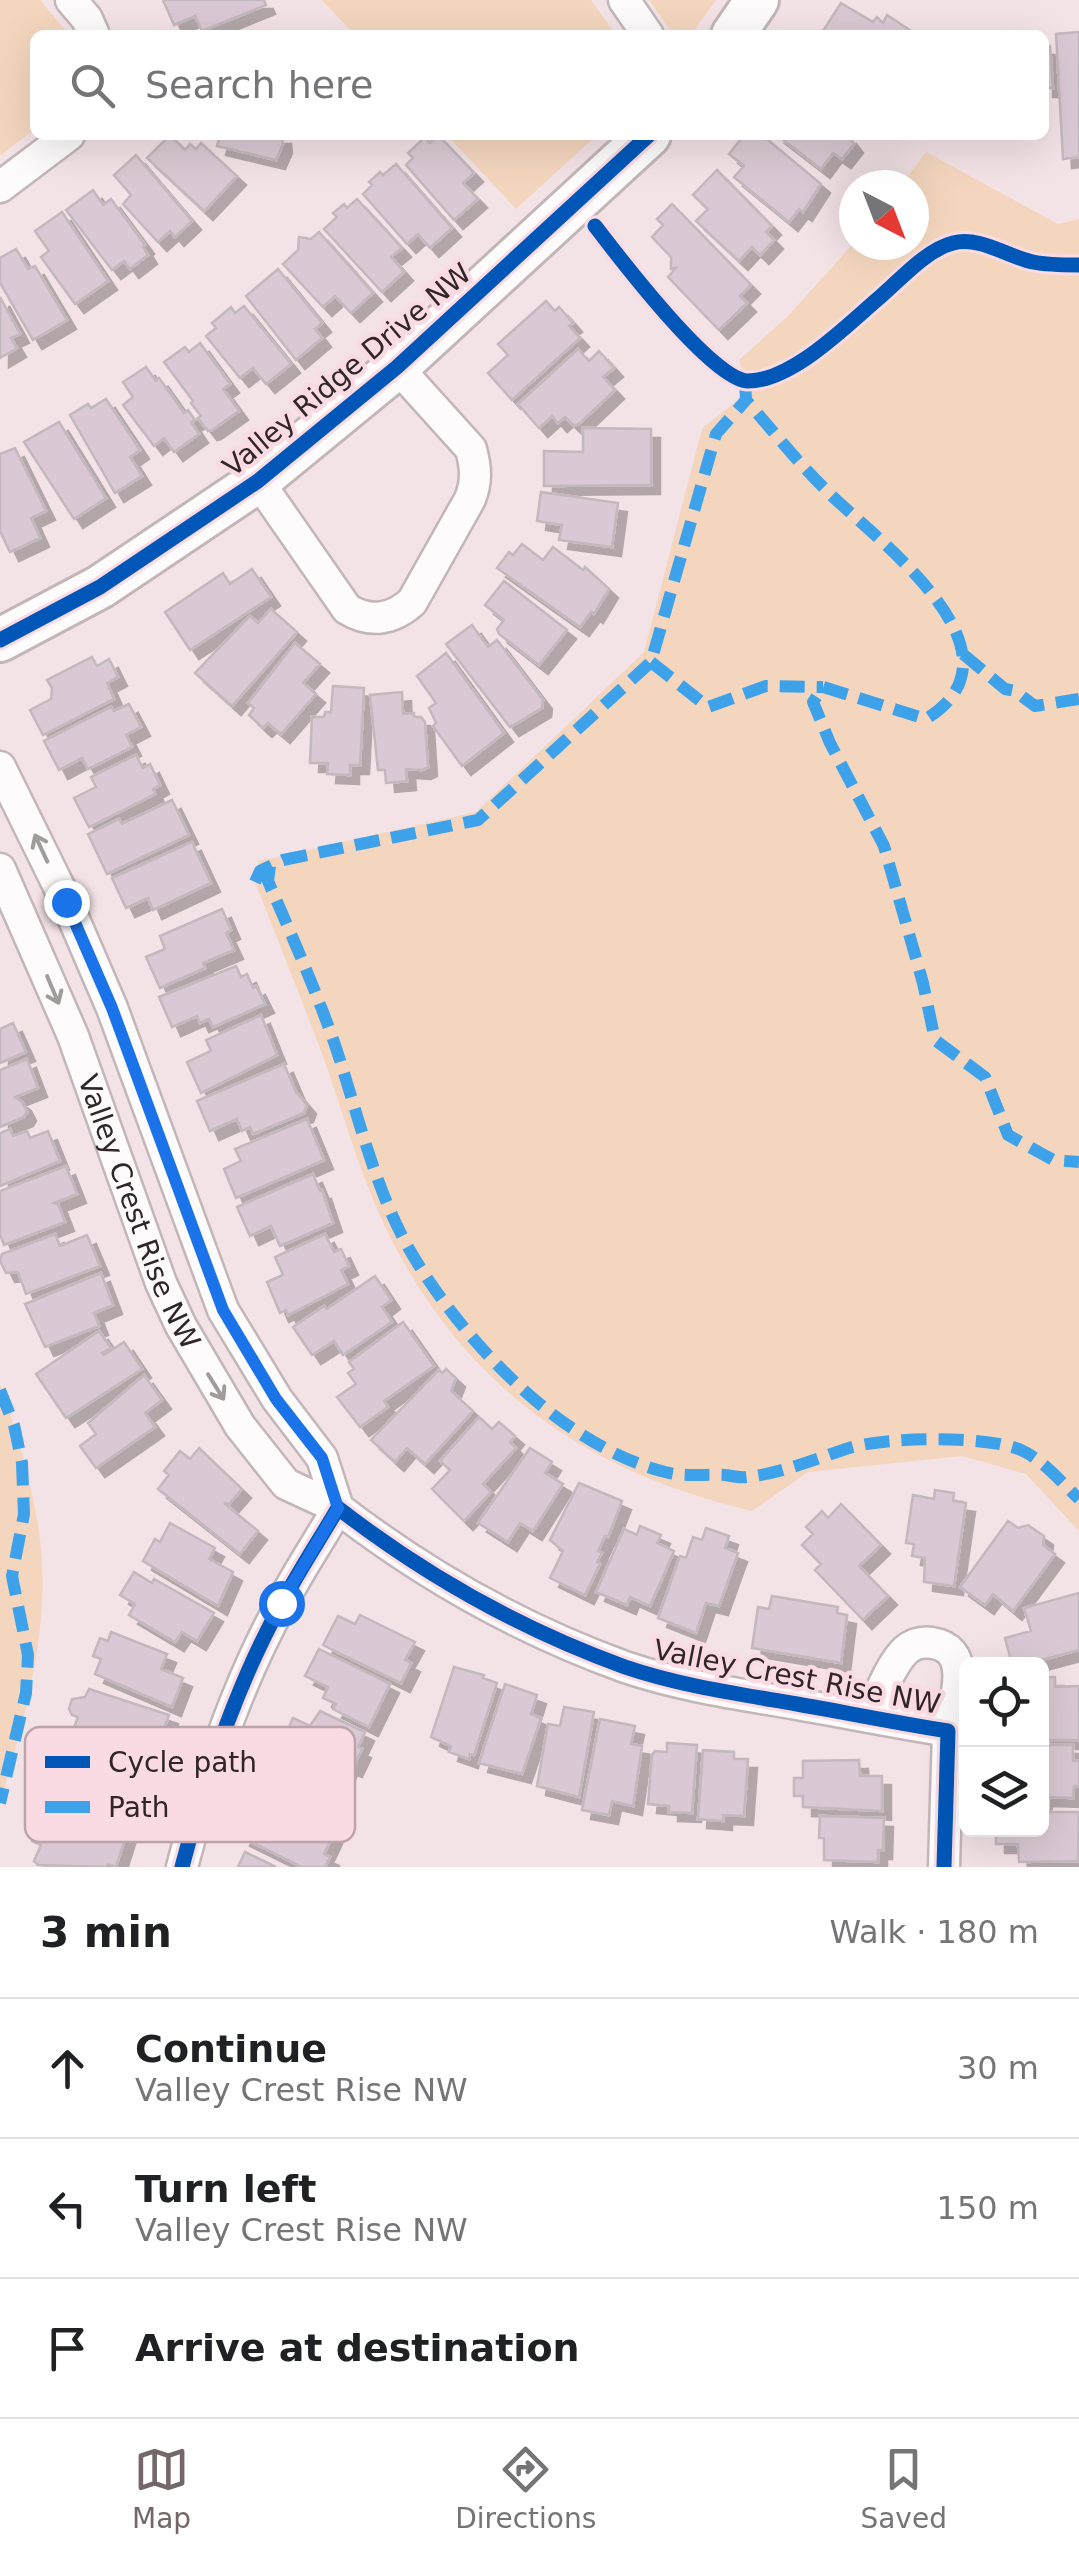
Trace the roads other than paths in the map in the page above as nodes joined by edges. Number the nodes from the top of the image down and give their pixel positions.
1 (71, 0) edge
2 (624, 0) edge
3 (757, 0) edge
4 (92, 30) edge
5 (645, 30) edge
6 (737, 30) edge
7 (63, 140) edge
8 (644, 140) edge
9 (0, 187) edge
10 (397, 367) junction
11 (258, 481) junction
12 (0, 640) edge
13 (0, 768) edge
14 (0, 869) edge
15 (338, 1508) junction
16 (869, 1716) junction
17 (228, 1727) edge
18 (948, 1731) junction
19 (189, 1842) edge
20 (182, 1867) edge
21 (944, 1867) edge

1 - 4 street
2 - 5 street
3 - 6 street
7 - 9 street
8 - 10 street, Valley Ridge Drive NW
10 - 11 street, Valley Ridge Drive NW
10 - 11 street
11 - 12 street, Valley Ridge Drive NW
15 -> 13 street, Valley Crest Rise NW
14 -> 15 street, Valley Crest Rise NW
15 - 16 street, Valley Crest Rise NW
15 - 17 street
16 - 18 street, Valley Crest Rise NW
16 - 18 street
18 - 21 street, Valley Crest Rise NW
19 - 20 street

